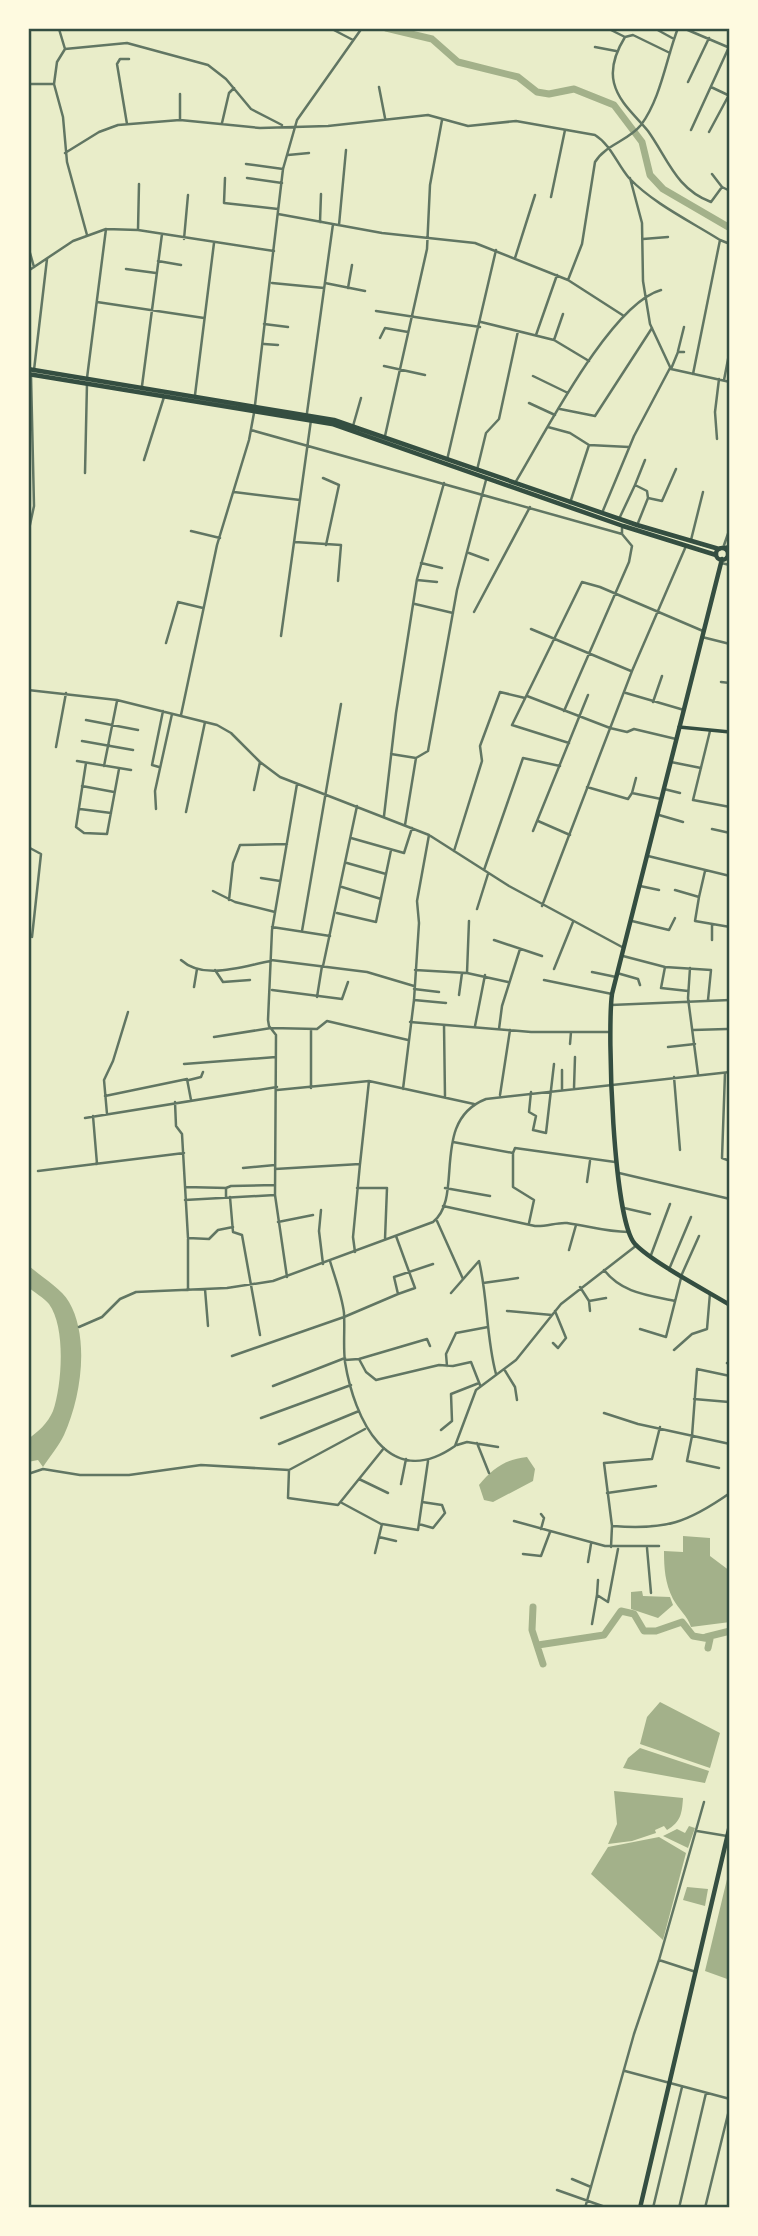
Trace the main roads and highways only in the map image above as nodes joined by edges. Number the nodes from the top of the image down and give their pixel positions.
1 (30, 372) edge
2 (87, 381) junction
3 (232, 403) junction
4 (299, 415) junction
5 (437, 459) junction
6 (622, 522) junction
7 (688, 544) junction
8 (724, 548) edge
9 (716, 555) junction
10 (725, 559) edge
11 (680, 727) junction
12 (730, 732) edge
13 (730, 1305) edge
14 (730, 1825) edge
15 (640, 2208) edge

1 - 2 highway
2 - 3 highway
2 - 3 highway
3 - 4 highway
4 - 5 highway
4 - 5 highway
5 - 6 highway
5 - 6 highway
6 - 7 highway
6 - 7 highway
7 - 8 highway
7 - 9 highway
8 - 9 highway
8 - 10 highway
9 - 10 highway
10 - 11 highway
11 - 12 main road
11 - 13 highway
14 - 15 highway

